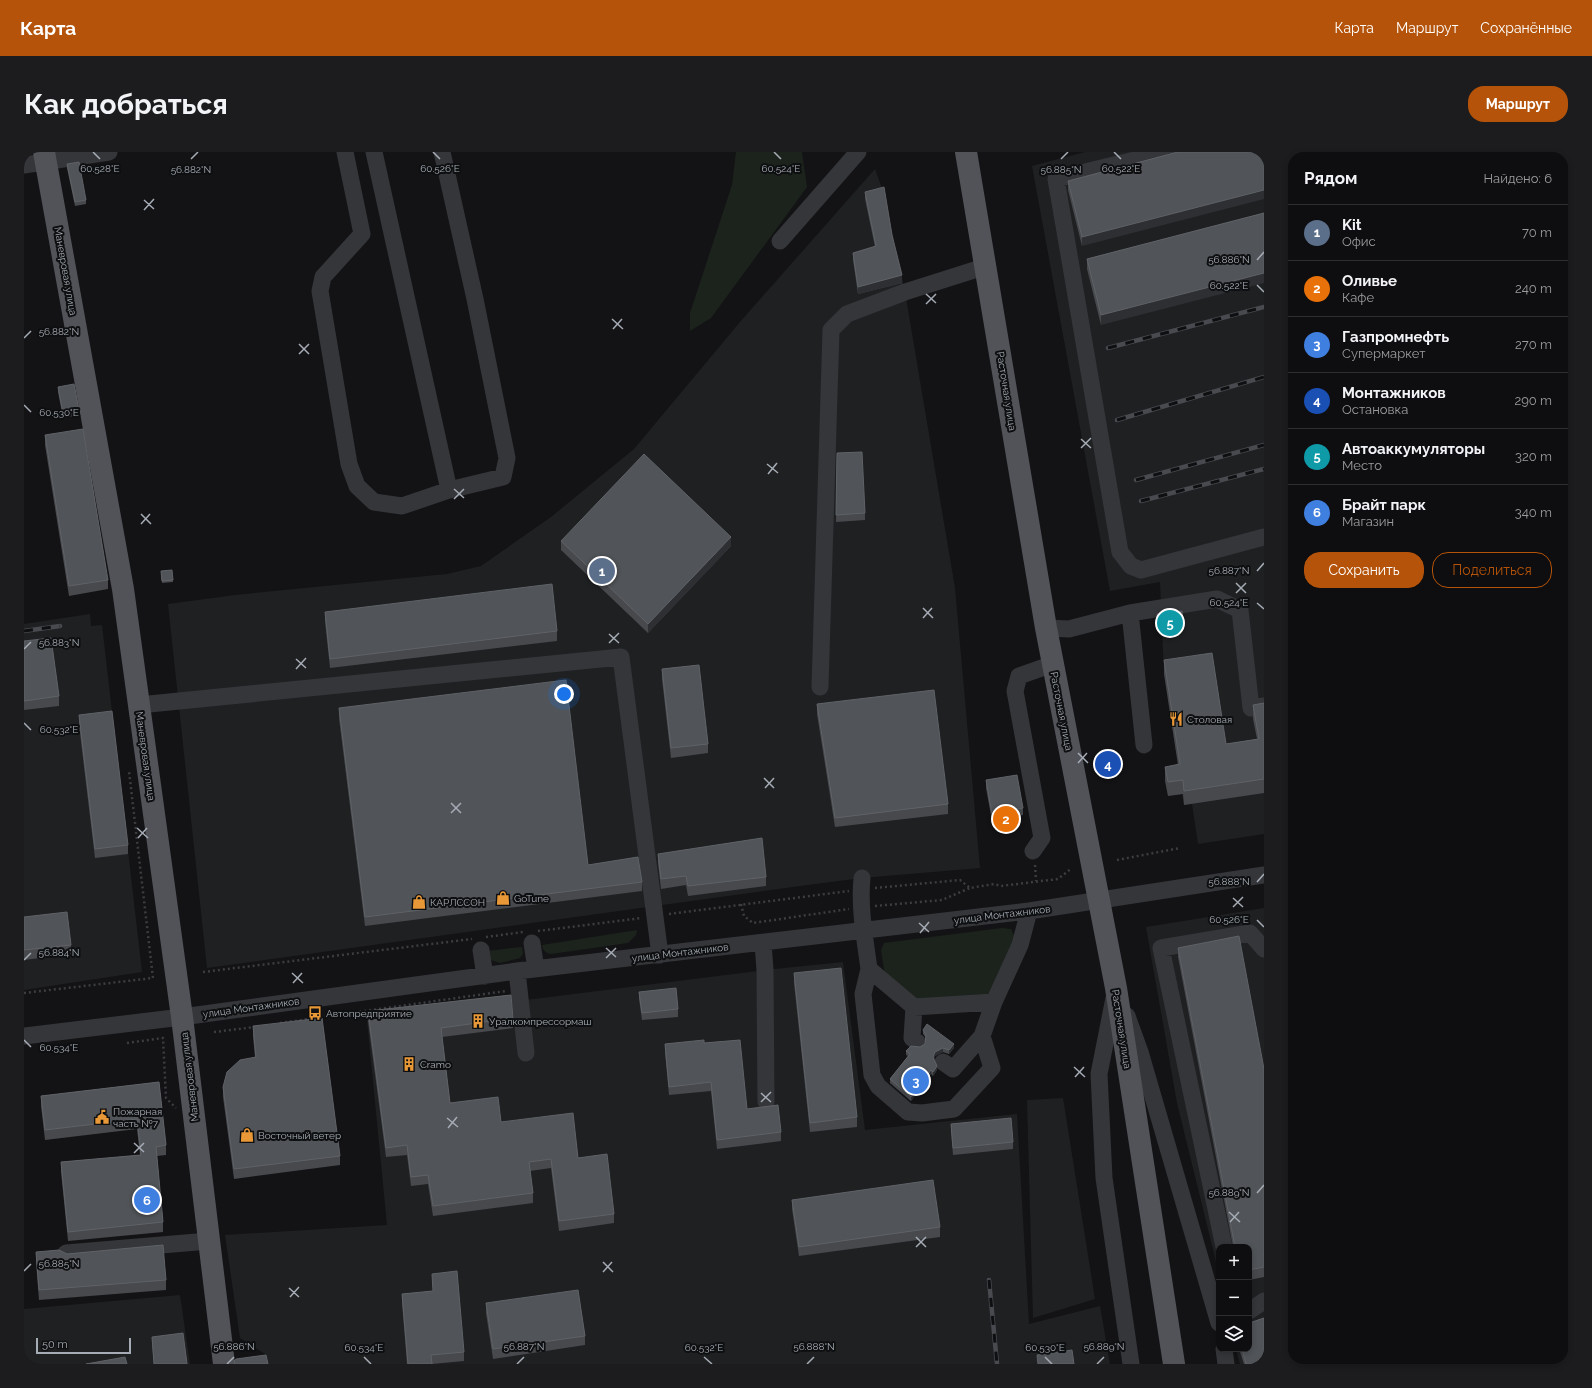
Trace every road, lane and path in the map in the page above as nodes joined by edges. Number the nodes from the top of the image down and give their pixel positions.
1 (109, 152) edge
2 (345, 152) edge
3 (374, 152) edge
4 (442, 152) edge
5 (858, 152) edge
6 (966, 152) edge
7 (1168, 152) edge
8 (45, 157) edge
9 (24, 165) edge
10 (780, 241) dead end
11 (986, 266) junction
12 (449, 490) junction
13 (1264, 537) edge
14 (1130, 613) junction
15 (1046, 628) junction
16 (1052, 664) junction
17 (820, 687) dead end
18 (139, 705) junction
19 (1264, 706) edge
20 (1144, 745) dead end
21 (1180, 848) dead end
22 (1033, 851) dead end
23 (1117, 860) dead end
24 (1264, 875) edge
25 (862, 878) dead end
26 (1099, 900) junction
27 (1029, 911) junction
28 (864, 930) junction
29 (532, 943) dead end
30 (763, 943) junction
31 (1264, 949) edge
32 (481, 950) dead end
33 (660, 955) junction
34 (536, 969) junction
35 (869, 969) junction
36 (517, 971) junction
37 (485, 976) junction
38 (153, 978) dead end
39 (1116, 988) junction
40 (519, 989) junction
41 (24, 994) edge
42 (994, 1002) junction
43 (914, 1007) junction
44 (182, 1017) junction
45 (276, 1023) edge
46 (261, 1026) edge
47 (214, 1032) dead end
48 (24, 1036) edge
49 (982, 1036) junction
50 (917, 1042) dead end
51 (127, 1043) dead end
52 (526, 1053) dead end
53 (944, 1062) dead end
54 (766, 1102) dead end
55 (176, 1108) dead end
56 (209, 1241) junction
57 (1223, 1244) edge
58 (66, 1252) edge
59 (1217, 1316) edge
60 (1224, 1352) edge
61 (224, 1364) edge
62 (1131, 1364) edge
63 (1174, 1364) edge
64 (1226, 1364) edge

1 - 8 street
2 - 12 street
3 - 12 street
4 - 12 street
5 - 10 street
6 - 11 main road, Расточная улица
7 - 13 street
8 - 9 street
8 - 18 main road, Маневровая улица
11 - 15 main road, Расточная улица
11 - 17 street
14 - 15 street
14 - 19 street
14 - 20 street
15 - 16 main road, Расточная улица
16 - 22 street
16 - 26 main road, Расточная улица
18 - 33 street
18 - 44 main road, Маневровая улица
21 - 23 path
24 - 26 street, улица Монтажников
25 - 28 street
26 - 27 street, улица Монтажников
26 - 39 main road, Расточная улица
27 - 28 street, улица Монтажников
27 - 42 street
28 - 30 street, улица Монтажников
28 - 35 street
29 - 34 street
30 - 33 street, улица Монтажников
30 - 54 street
31 - 57 street
32 - 37 street
33 - 34 street, улица Монтажников
34 - 36 street, улица Монтажников
35 - 43 street
35 - 49 street
36 - 37 street, улица Монтажников
36 - 40 street
37 - 44 street, улица Монтажников
38 - 41 path
39 - 59 street
39 - 62 street
39 - 63 main road, Расточная улица
40 - 45 path
40 - 52 street
42 - 43 street
42 - 49 street
43 - 50 street
44 - 48 street, улица Монтажников
44 - 56 main road, Маневровая улица
46 - 47 path
49 - 53 street
51 - 55 path
56 - 58 street
56 - 61 main road, Маневровая улица
60 - 64 street

